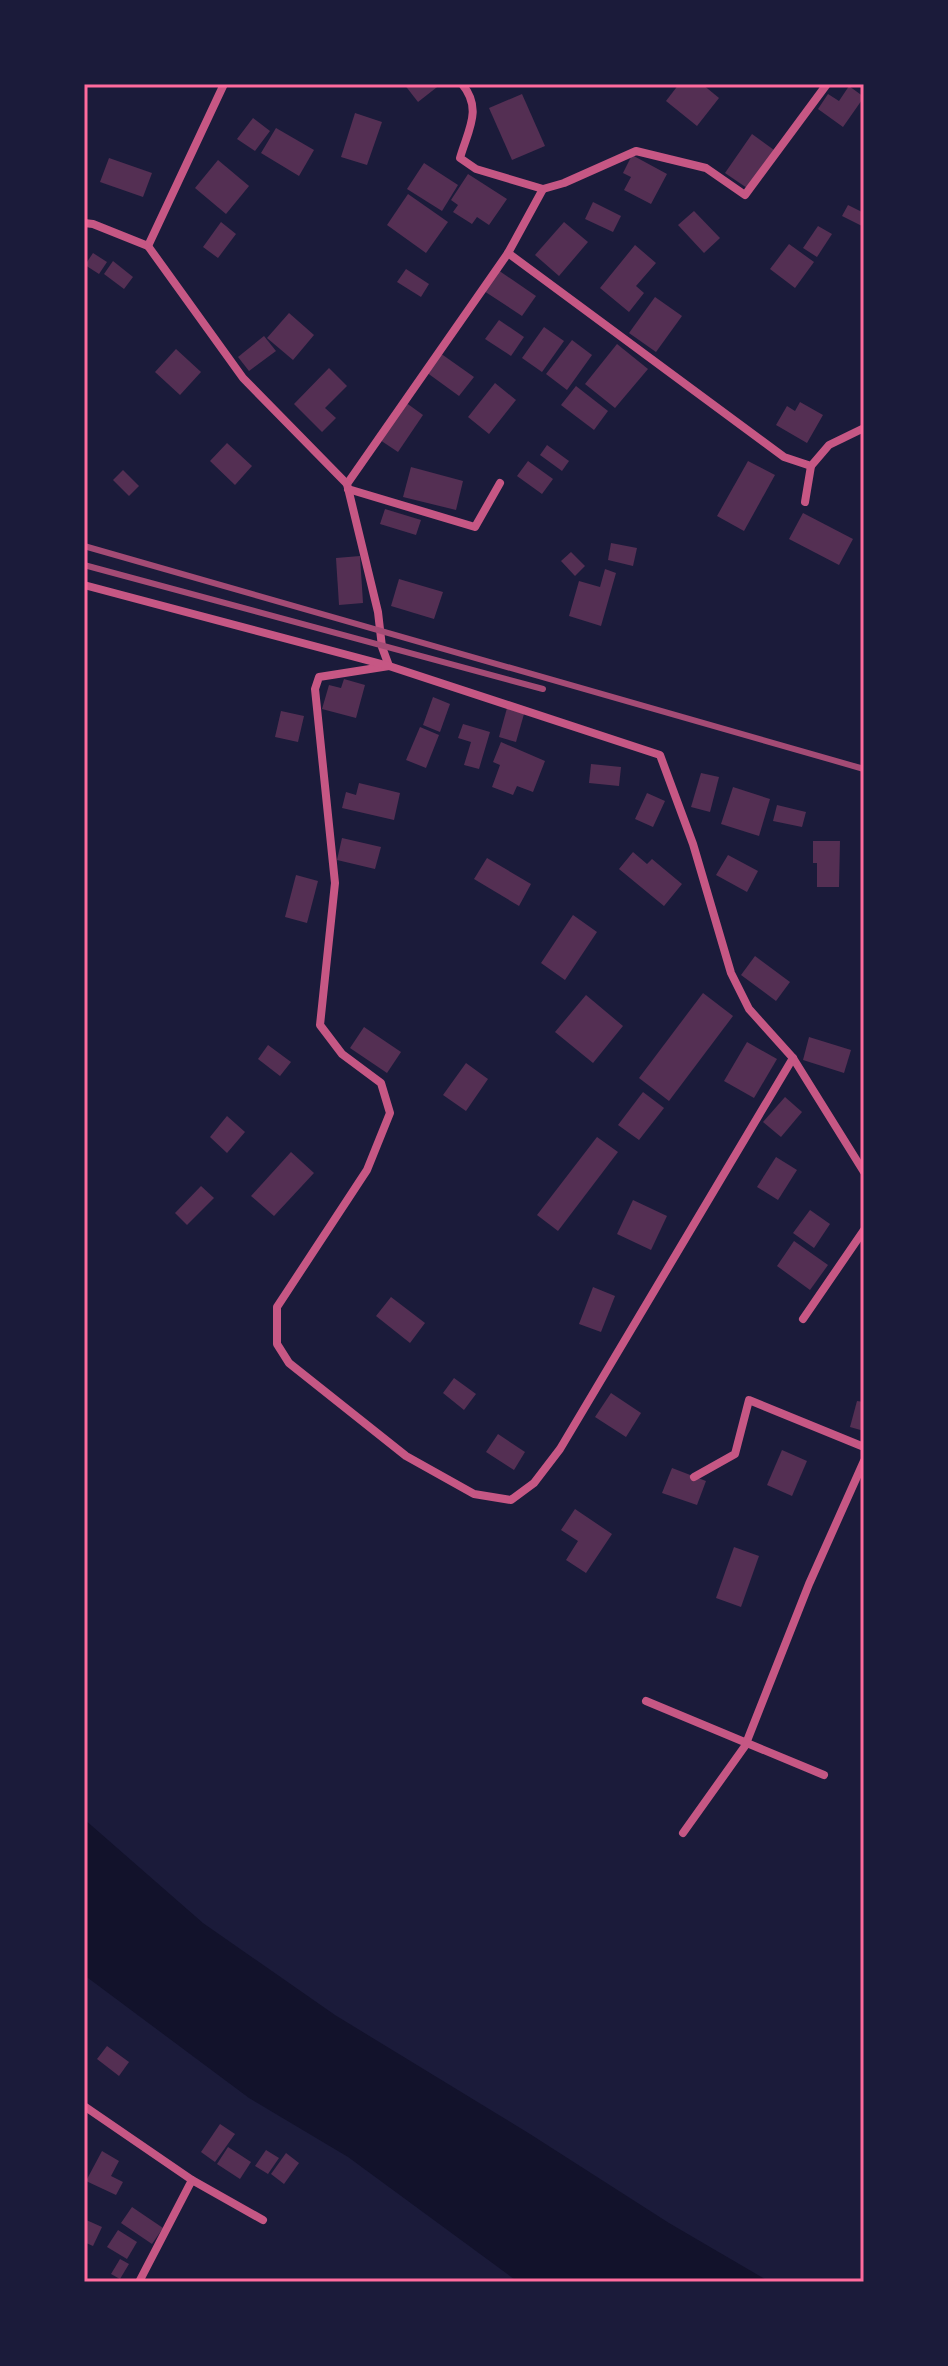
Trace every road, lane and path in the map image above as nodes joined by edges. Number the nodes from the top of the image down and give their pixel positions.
1 (224, 84) edge
2 (462, 84) edge
3 (827, 84) edge
4 (543, 189) junction
5 (84, 223) edge
6 (148, 246) junction
7 (508, 253) junction
8 (864, 428) edge
9 (811, 466) junction
10 (500, 483) dead end
11 (348, 486) junction
12 (805, 502) dead end
13 (84, 585) edge
14 (389, 666) junction
15 (793, 1058) junction
16 (864, 1172) edge
17 (864, 1230) edge
18 (803, 1319) dead end
19 (864, 1447) edge
20 (864, 1461) edge
21 (694, 1477) dead end
22 (646, 1701) dead end
23 (746, 1742) junction
24 (824, 1775) dead end
25 (683, 1833) dead end
26 (84, 2106) edge
27 (192, 2180) junction
28 (263, 2220) dead end
29 (139, 2282) edge

1 - 6 street
2 - 4 street
3 - 4 street
4 - 7 street
5 - 6 street
6 - 11 street
7 - 9 street
7 - 11 street
8 - 9 street
9 - 12 street
10 - 11 street
11 - 14 street
13 - 14 street
14 - 15 street
14 - 15 street
15 - 16 street
17 - 18 street
19 - 21 street
20 - 23 street
22 - 23 street
23 - 24 street
23 - 25 street
26 - 27 street
27 - 28 street
27 - 29 street

